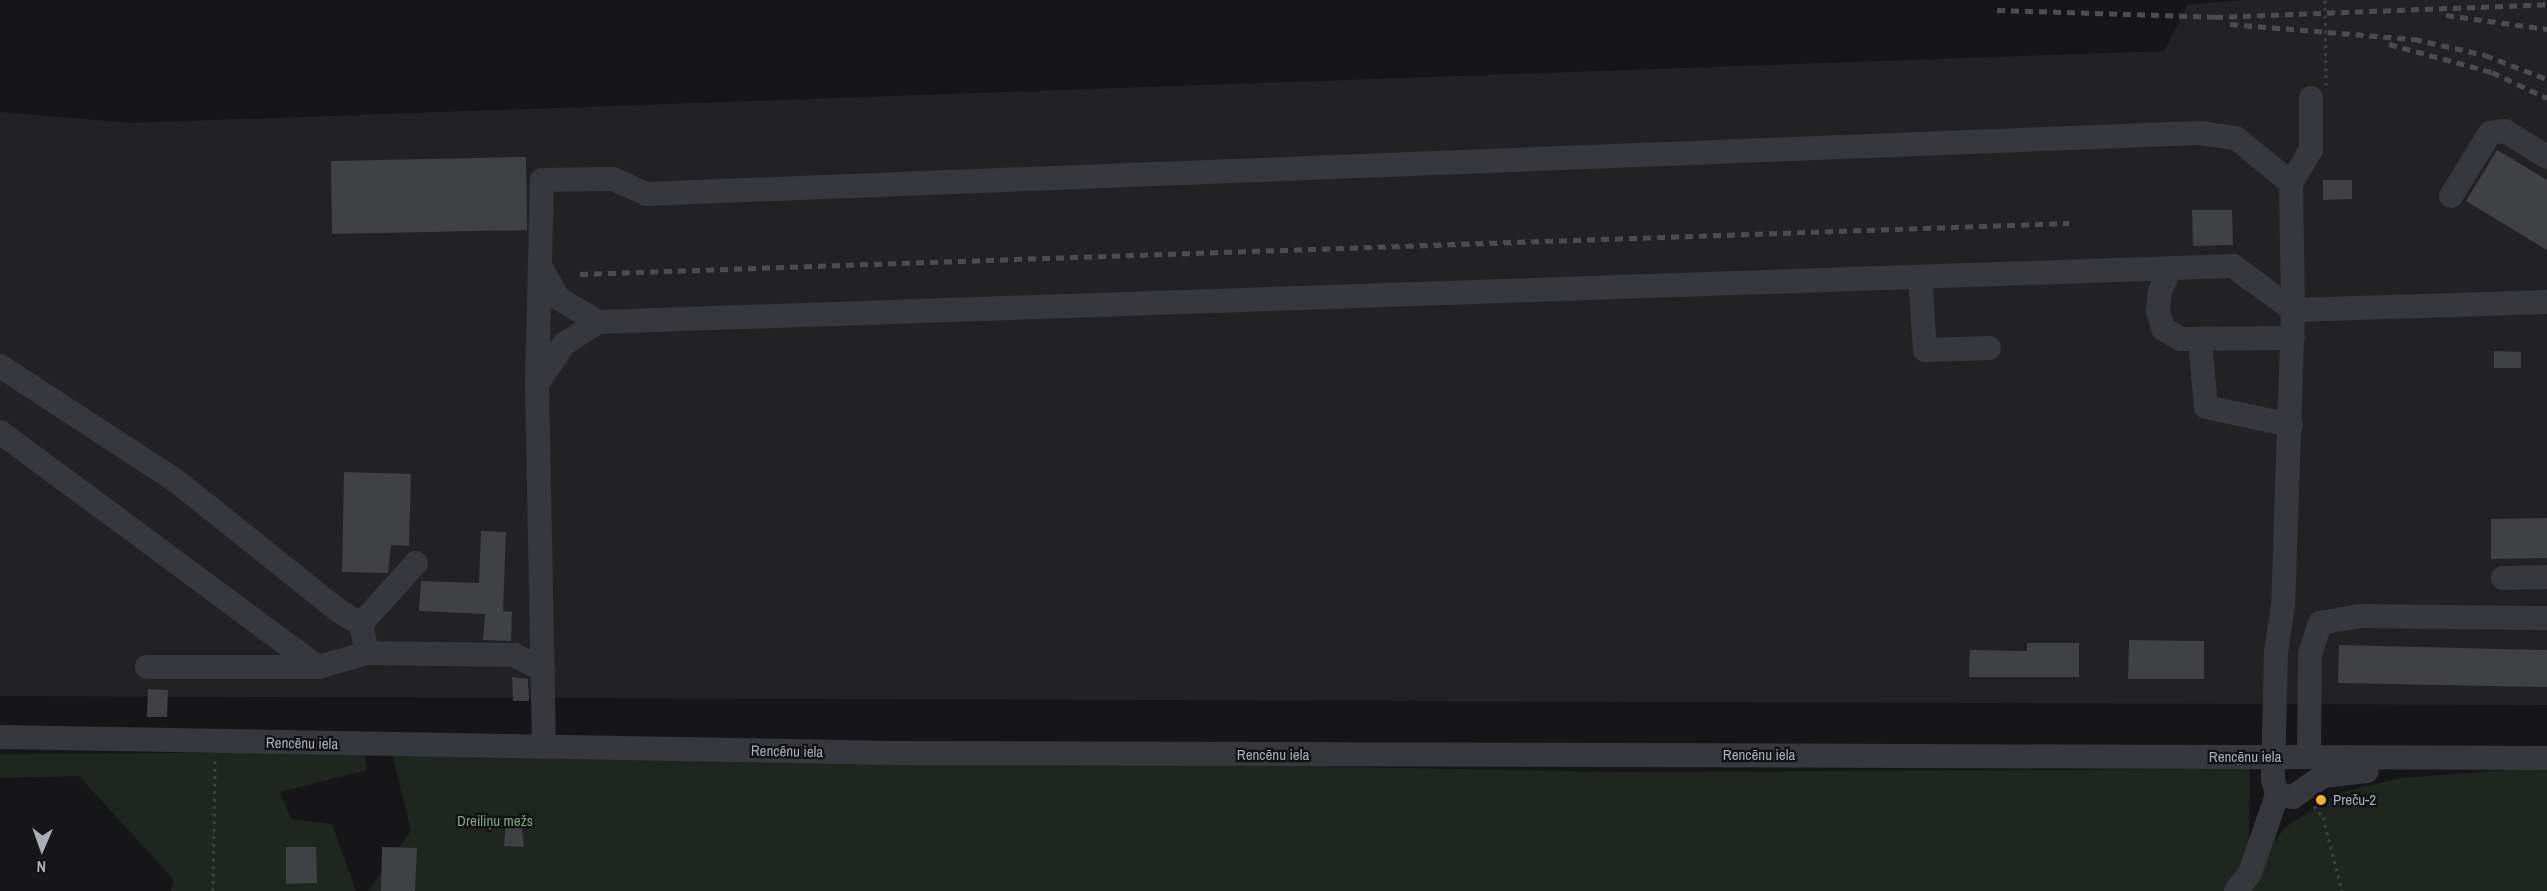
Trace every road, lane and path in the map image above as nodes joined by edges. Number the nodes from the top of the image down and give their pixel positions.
1 (2325, 0) edge
2 (2311, 98) joint
3 (2547, 157) edge
4 (2291, 183) junction
5 (2451, 196) dead end
6 (540, 266) junction
7 (2170, 268) junction
8 (1920, 277) junction
9 (2547, 302) edge
10 (2293, 310) junction
11 (598, 322) junction
12 (2293, 338) junction
13 (2200, 339) junction
14 (1989, 348) dead end
15 (0, 366) edge
16 (537, 384) junction
17 (2291, 425) junction
18 (0, 432) edge
19 (416, 563) dead end
20 (2547, 577) edge
21 (2503, 578) dead end
22 (2547, 618) edge
23 (361, 624) junction
24 (367, 653) junction
25 (147, 667) dead end
26 (318, 667) junction
27 (543, 670) junction
28 (0, 737) edge
29 (215, 742) junction
30 (544, 747) junction
31 (2273, 757) junction
32 (2309, 757) junction
33 (2400, 758) junction
34 (2547, 758) edge
35 (2301, 790) junction
36 (2277, 795) junction
37 (213, 891) edge
38 (2236, 891) edge
39 (2343, 891) edge

1 - 2 path
2 - 4 street
3 - 5 street
4 - 6 street
4 - 10 street
6 - 11 street
6 - 16 street
7 - 8 street
7 - 10 street
7 - 13 street
8 - 11 street
8 - 14 street
9 - 10 street
10 - 12 street
11 - 16 street
12 - 13 street
12 - 17 street
13 - 17 street
15 - 23 street
16 - 27 street
17 - 31 street
18 - 26 street
19 - 23 street
20 - 21 street
22 - 32 street
23 - 24 street
24 - 26 street
24 - 27 street
25 - 26 street
27 - 30 street
28 - 29 street, Rencēnu iela
29 - 30 street, Rencēnu iela
29 - 37 path
30 - 31 street, Rencēnu iela
31 - 32 street, Rencēnu iela
31 - 36 street
32 - 33 street, Rencēnu iela
33 - 34 street, Rencēnu iela
33 - 35 street
35 - 36 street
35 - 39 path
36 - 38 street

